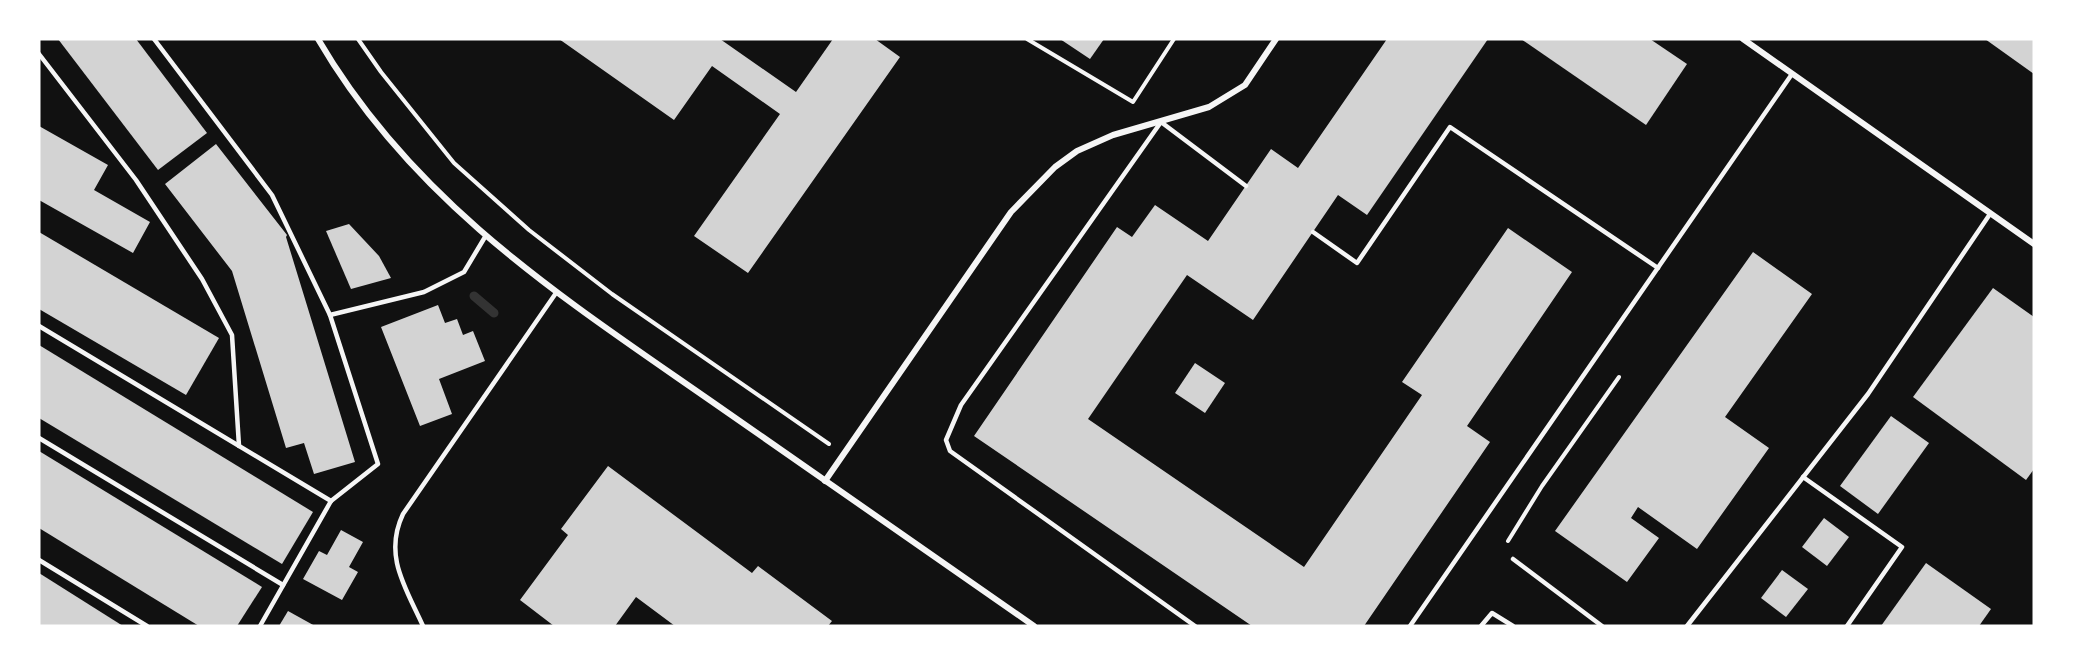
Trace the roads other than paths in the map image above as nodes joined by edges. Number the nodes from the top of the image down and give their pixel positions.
1 (154, 39) edge
2 (318, 39) edge
3 (1276, 39) edge
4 (1743, 39) edge
5 (39, 54) edge
6 (1792, 74) junction
7 (1161, 122) junction
8 (1246, 186) dead end
9 (1990, 214) junction
10 (1313, 232) dead end
11 (485, 237) junction
12 (2034, 244) edge
13 (1658, 268) junction
14 (556, 293) junction
15 (330, 315) junction
16 (39, 326) edge
17 (39, 438) edge
18 (239, 446) junction
19 (1803, 477) junction
20 (825, 481) junction
21 (331, 501) junction
22 (1513, 559) road end
23 (39, 560) edge
24 (283, 585) junction
25 (147, 626) edge
26 (260, 626) edge
27 (423, 626) edge
28 (1034, 626) edge
29 (1195, 626) edge
30 (1410, 626) edge
31 (1481, 626) edge
32 (1513, 626) edge
33 (1602, 626) edge
34 (1687, 626) edge
35 (1847, 626) edge

1 - 15 lane
2 - 11 street
3 - 7 street
4 - 6 street
5 - 18 lane
6 - 9 street
6 - 13 lane
7 - 8 lane
7 - 20 street
7 - 29 lane
9 - 12 street
9 - 19 lane
10 - 13 lane
11 - 14 street
11 - 15 lane
13 - 30 lane
14 - 20 street
14 - 27 lane
15 - 21 lane
16 - 18 lane
17 - 24 lane
18 - 21 lane
19 - 34 lane
19 - 35 lane
20 - 28 street
21 - 24 lane
22 - 33 lane
23 - 25 lane
24 - 26 lane
31 - 32 lane

